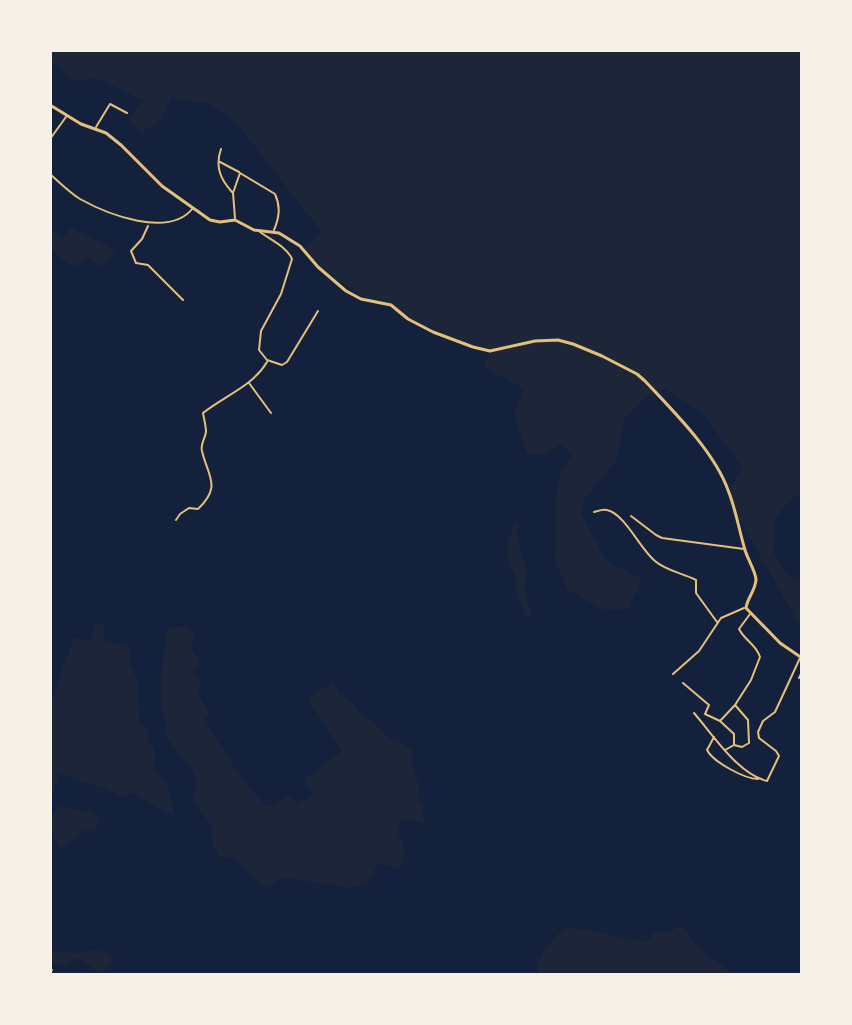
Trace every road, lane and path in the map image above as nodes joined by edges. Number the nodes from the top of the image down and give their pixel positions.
1 (50, 105) edge
2 (127, 113) dead end
3 (67, 116) junction
4 (96, 128) junction
5 (50, 139) edge
6 (221, 149) dead end
7 (218, 161) junction
8 (240, 173) junction
9 (50, 174) edge
10 (233, 193) junction
11 (194, 207) junction
12 (235, 220) junction
13 (149, 223) junction
14 (259, 231) junction
15 (273, 231) junction
16 (183, 300) dead end
17 (318, 311) dead end
18 (267, 360) junction
19 (248, 382) junction
20 (271, 413) dead end
21 (594, 512) dead end
22 (631, 516) dead end
23 (176, 520) dead end
24 (745, 549) junction
25 (746, 608) junction
26 (750, 614) junction
27 (717, 622) junction
28 (801, 658) edge
29 (802, 672) edge
30 (673, 674) dead end
31 (799, 678) dead end
32 (683, 683) dead end
33 (735, 705) junction
34 (694, 713) dead end
35 (720, 721) junction
36 (714, 737) junction
37 (734, 745) junction
38 (724, 750) junction
39 (759, 779) junction
40 (88, 975) edge
41 (98, 975) edge

1 - 3 street
2 - 4 street
3 - 4 street
3 - 5 street
4 - 11 street
6 - 7 street
7 - 8 street
7 - 10 street
8 - 10 street
8 - 15 street
9 - 13 street
10 - 12 street
11 - 12 street
11 - 13 street
12 - 14 street
13 - 16 street
14 - 15 street
14 - 18 street
15 - 24 street
17 - 18 street
18 - 19 street
19 - 20 street
19 - 23 street
21 - 27 street
22 - 24 street
24 - 25 street
25 - 26 street
25 - 27 street
26 - 28 street
26 - 33 street
27 - 30 street
28 - 39 street
29 - 31 street
32 - 35 street
33 - 35 street
33 - 37 street
34 - 36 street
35 - 37 street
36 - 38 street
36 - 39 street
37 - 38 street
38 - 39 street
40 - 41 street

